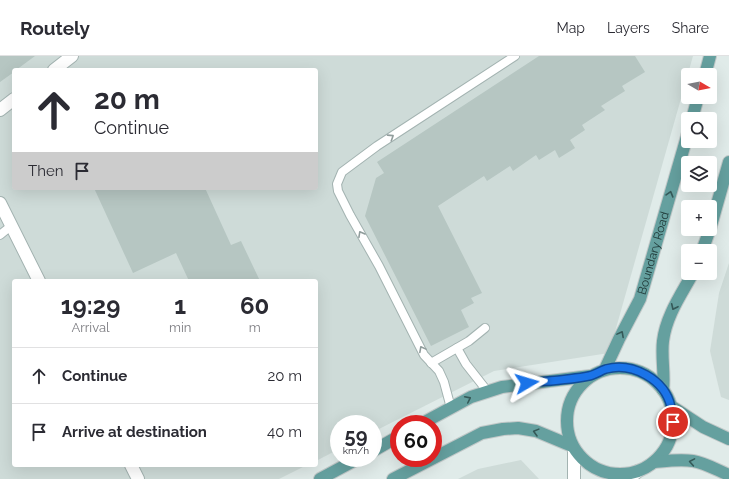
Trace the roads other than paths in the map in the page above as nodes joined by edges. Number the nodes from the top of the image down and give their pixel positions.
1 (72, 56) edge
2 (515, 56) edge
3 (710, 56) edge
4 (57, 68) edge
5 (707, 68) edge
6 (12, 101) edge
7 (0, 110) edge
8 (683, 148) edge
9 (729, 162) edge
10 (0, 203) edge
11 (717, 204) edge
12 (11, 226) junction
13 (0, 235) edge
14 (38, 279) edge
15 (689, 280) edge
16 (485, 328) dead end
17 (457, 348) junction
18 (432, 363) junction
19 (605, 369) junction
20 (590, 376) junction
21 (663, 390) junction
22 (488, 392) junction
23 (671, 406) junction
24 (450, 408) junction
25 (437, 415) edge
26 (729, 439) edge
27 (573, 447) junction
28 (654, 462) junction
29 (132, 467) edge
30 (342, 467) edge
31 (729, 474) edge
32 (634, 475) edge
33 (138, 479) edge
34 (320, 479) edge
35 (393, 479) edge
36 (574, 479) edge

1 - 4 street
18 -> 2 lane
3 - 5 main road
6 - 7 street
19 -> 8 main road, Boundary Road
9 - 11 main road
10 - 12 street
12 - 13 lane
12 - 14 street
15 -> 21 main road
16 - 17 lane
17 - 18 lane
17 - 22 lane
18 - 24 lane
19 - 20 main road
19 - 21 main road
20 - 22 main road
20 - 27 main road
21 - 23 main road
24 -> 22 main road
23 - 26 main road
23 - 28 main road
24 - 25 main road
27 - 32 main road
27 -> 35 main road
27 - 36 street
31 -> 28 main road
28 - 32 main road
29 - 33 street
30 - 34 main road

